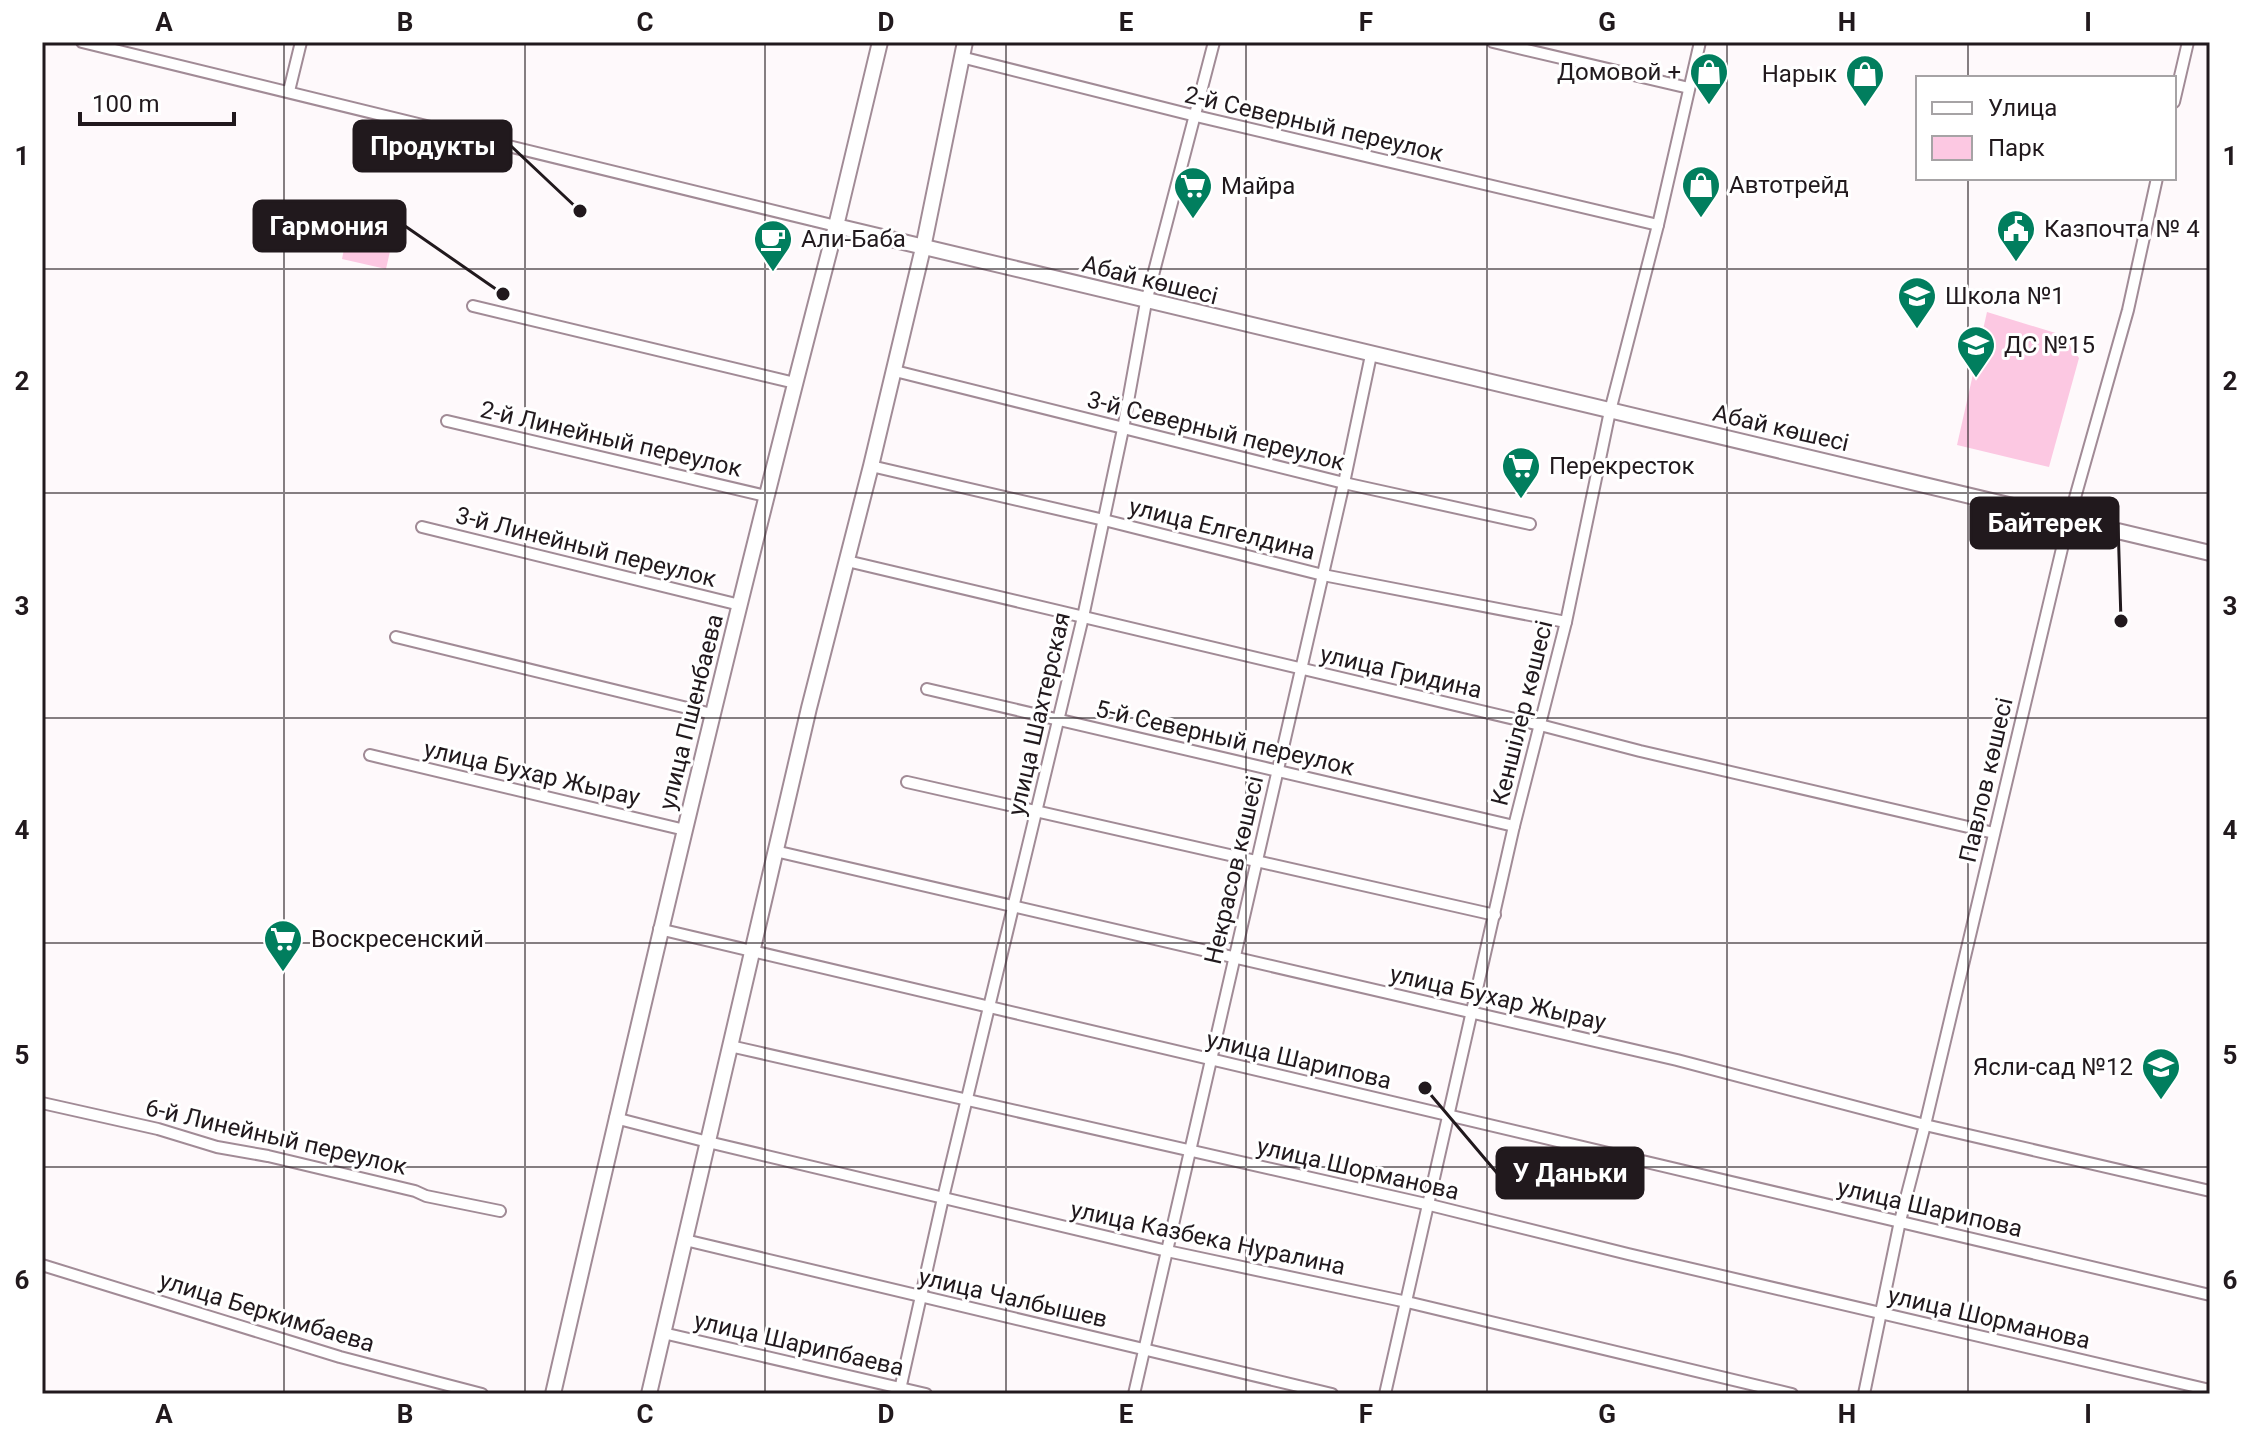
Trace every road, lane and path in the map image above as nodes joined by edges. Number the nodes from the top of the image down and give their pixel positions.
1 (82, 42) edge
2 (301, 42) edge
3 (880, 42) edge
4 (965, 42) edge
5 (1214, 42) edge
6 (1493, 42) edge
7 (1700, 42) edge
8 (2188, 42) edge
9 (961, 57) junction
10 (1689, 88) junction
11 (289, 91) junction
12 (2176, 93) edge
13 (1196, 116) junction
14 (2157, 180) edge
15 (1658, 225) junction
16 (836, 226) junction
17 (923, 248) junction
18 (1146, 302) junction
19 (473, 306) dead end
20 (1371, 355) junction
21 (895, 371) junction
22 (795, 383) junction
23 (1610, 411) junction
24 (447, 421) dead end
25 (1123, 429) junction
26 (871, 466) junction
27 (1344, 483) junction
28 (766, 496) junction
29 (2069, 519) junction
30 (1104, 520) junction
31 (1530, 524) dead end
32 (422, 527) dead end
33 (2210, 553) edge
34 (847, 561) junction
35 (1323, 575) junction
36 (740, 605) junction
37 (1083, 617) junction
38 (1566, 622) junction
39 (396, 637) dead end
40 (1301, 669) junction
41 (927, 689) dead end
42 (712, 714) junction
43 (1058, 719) junction
44 (1540, 725) junction
45 (370, 755) dead end
46 (1278, 770) junction
47 (907, 782) dead end
48 (1037, 810) junction
49 (1514, 826) junction
50 (685, 830) junction
51 (1994, 833) junction
52 (775, 851) junction
53 (1257, 861) junction
54 (1013, 908) junction
55 (1495, 915) junction
56 (659, 929) junction
57 (752, 951) junction
58 (1235, 959) junction
59 (989, 1007) junction
60 (1472, 1013) junction
61 (730, 1046) junction
62 (1211, 1061) junction
63 (968, 1100) junction
64 (42, 1103) edge
65 (1449, 1115) junction
66 (615, 1118) junction
67 (1925, 1125) junction
68 (708, 1142) junction
69 (1190, 1151) junction
70 (2210, 1191) edge
71 (943, 1198) junction
72 (1430, 1205) junction
73 (500, 1211) dead end
74 (1900, 1221) junction
75 (685, 1240) junction
76 (1167, 1251) junction
77 (42, 1265) edge
78 (2210, 1295) edge
79 (922, 1297) junction
80 (1407, 1302) junction
81 (1880, 1313) junction
82 (663, 1333) junction
83 (1145, 1350) junction
84 (2210, 1390) edge
85 (900, 1391) edge
86 (482, 1394) edge
87 (553, 1394) edge
88 (649, 1394) edge
89 (926, 1394) edge
90 (1134, 1394) edge
91 (1332, 1394) edge
92 (1385, 1394) edge
93 (1792, 1394) edge
94 (1864, 1394) edge

1 - 11 street, Абай көшесі
2 - 11 street
3 - 16 street, улица Пшенбаева
4 - 9 street
5 - 13 street, улица Шахтерская
6 - 10 street
7 - 10 street, Кеншілер көшесі
8 - 12 street
9 - 13 street, 2-й Северный переулок
9 - 17 street
10 - 15 street, Кеншілер көшесі
11 - 16 street, Абай көшесі
13 - 15 street, 2-й Северный переулок
13 - 18 street, улица Шахтерская
14 - 29 street, Павлов көшесі
15 - 23 street, Кеншілер көшесі
16 - 17 street, Абай көшесі
16 - 22 street, улица Пшенбаева
17 - 18 street, Абай көшесі
17 - 21 street
18 - 20 street, Абай көшесі
18 - 25 street, улица Шахтерская
19 - 22 street
20 - 23 street, Абай көшесі
20 - 27 street, Некрасов көшесі
21 - 25 street, 3-й Северный переулок
21 - 26 street
22 - 28 street, улица Пшенбаева
23 - 29 street, Абай көшесі
23 - 38 street, Кеншілер көшесі
24 - 28 street, 2-й Линейный переулок
25 - 27 street, 3-й Северный переулок
25 - 30 street, улица Шахтерская
26 - 30 street, улица Елгелдина
26 - 34 street
27 - 31 street, 3-й Северный переулок
27 - 35 street, Некрасов көшесі
28 - 36 street, улица Пшенбаева
29 - 33 street, Абай көшесі
29 - 51 street, Павлов көшесі
30 - 35 street, улица Елгелдина
30 - 37 street, улица Шахтерская
32 - 36 street, 3-й Линейный переулок
34 - 37 street, улица Гридина
34 - 52 street
35 - 38 street, улица Елгелдина
35 - 40 street, Некрасов көшесі
36 - 42 street, улица Пшенбаева
37 - 40 street, улица Гридина
37 - 43 street, улица Шахтерская
38 - 44 street, Кеншілер көшесі
39 - 42 street
40 - 44 street, улица Гридина
40 - 46 street, Некрасов көшесі
41 - 43 street, 5-й Северный переулок
42 - 50 street, улица Пшенбаева
43 - 46 street, 5-й Северный переулок
43 - 48 street, улица Шахтерская
44 - 49 street, Кеншілер көшесі
44 - 51 street, улица Гридина
45 - 50 street, улица Бухар Жырау
46 - 49 street, 5-й Северный переулок
46 - 53 street, Некрасов көшесі
47 - 48 street
48 - 53 street
48 - 54 street, улица Шахтерская
49 - 55 street, Кеншілер көшесі
50 - 56 street, улица Пшенбаева
51 - 67 street, Павлов көшесі
52 - 54 street, улица Бухар Жырау
52 - 57 street
53 - 55 street
53 - 58 street, Некрасов көшесі
54 - 58 street, улица Бухар Жырау
54 - 59 street, улица Шахтерская
55 - 60 street, Кеншілер көшесі
56 - 57 street, улица Шарипова
56 - 66 street, улица Пшенбаева
57 - 59 street, улица Шарипова
57 - 61 street
58 - 60 street, улица Бухар Жырау
58 - 62 street, Некрасов көшесі
59 - 62 street, улица Шарипова
59 - 63 street, улица Шахтерская
60 - 65 street, Кеншілер көшесі
60 - 67 street, улица Бухар Жырау
61 - 63 street, улица Шорманова
61 - 68 street
62 - 65 street, улица Шарипова
62 - 69 street, Некрасов көшесі
63 - 69 street, улица Шорманова
63 - 71 street, улица Шахтерская
64 - 73 street, 6-й Линейный переулок
65 - 72 street, Кеншілер көшесі
65 - 74 street, улица Шарипова
66 - 68 street, улица Казбека Нуралина
66 - 87 street, улица Пшенбаева
67 - 70 street, улица Бухар Жырау
67 - 74 street, Павлов көшесі
68 - 71 street, улица Казбека Нуралина
68 - 75 street
69 - 72 street, улица Шорманова
69 - 76 street, Некрасов көшесі
71 - 76 street, улица Казбека Нуралина
71 - 79 street, улица Шахтерская
72 - 80 street, Кеншілер көшесі
72 - 81 street, улица Шорманова
74 - 78 street, улица Шарипова
74 - 81 street, Павлов көшесі
75 - 79 street, улица Чалбышев
75 - 82 street
76 - 80 street, улица Казбека Нуралина
76 - 83 street, Некрасов көшесі
77 - 86 street, улица Беркимбаева
79 - 83 street, улица Чалбышев
79 - 85 street, улица Шахтерская
80 - 92 street, Кеншілер көшесі
80 - 93 street, улица Казбека Нуралина
81 - 84 street, улица Шорманова
81 - 94 street, Павлов көшесі
82 - 85 street, улица Шарипбаева
82 - 88 street
83 - 90 street, Некрасов көшесі
83 - 91 street, улица Чалбышев
85 - 89 street, улица Шарипбаева

